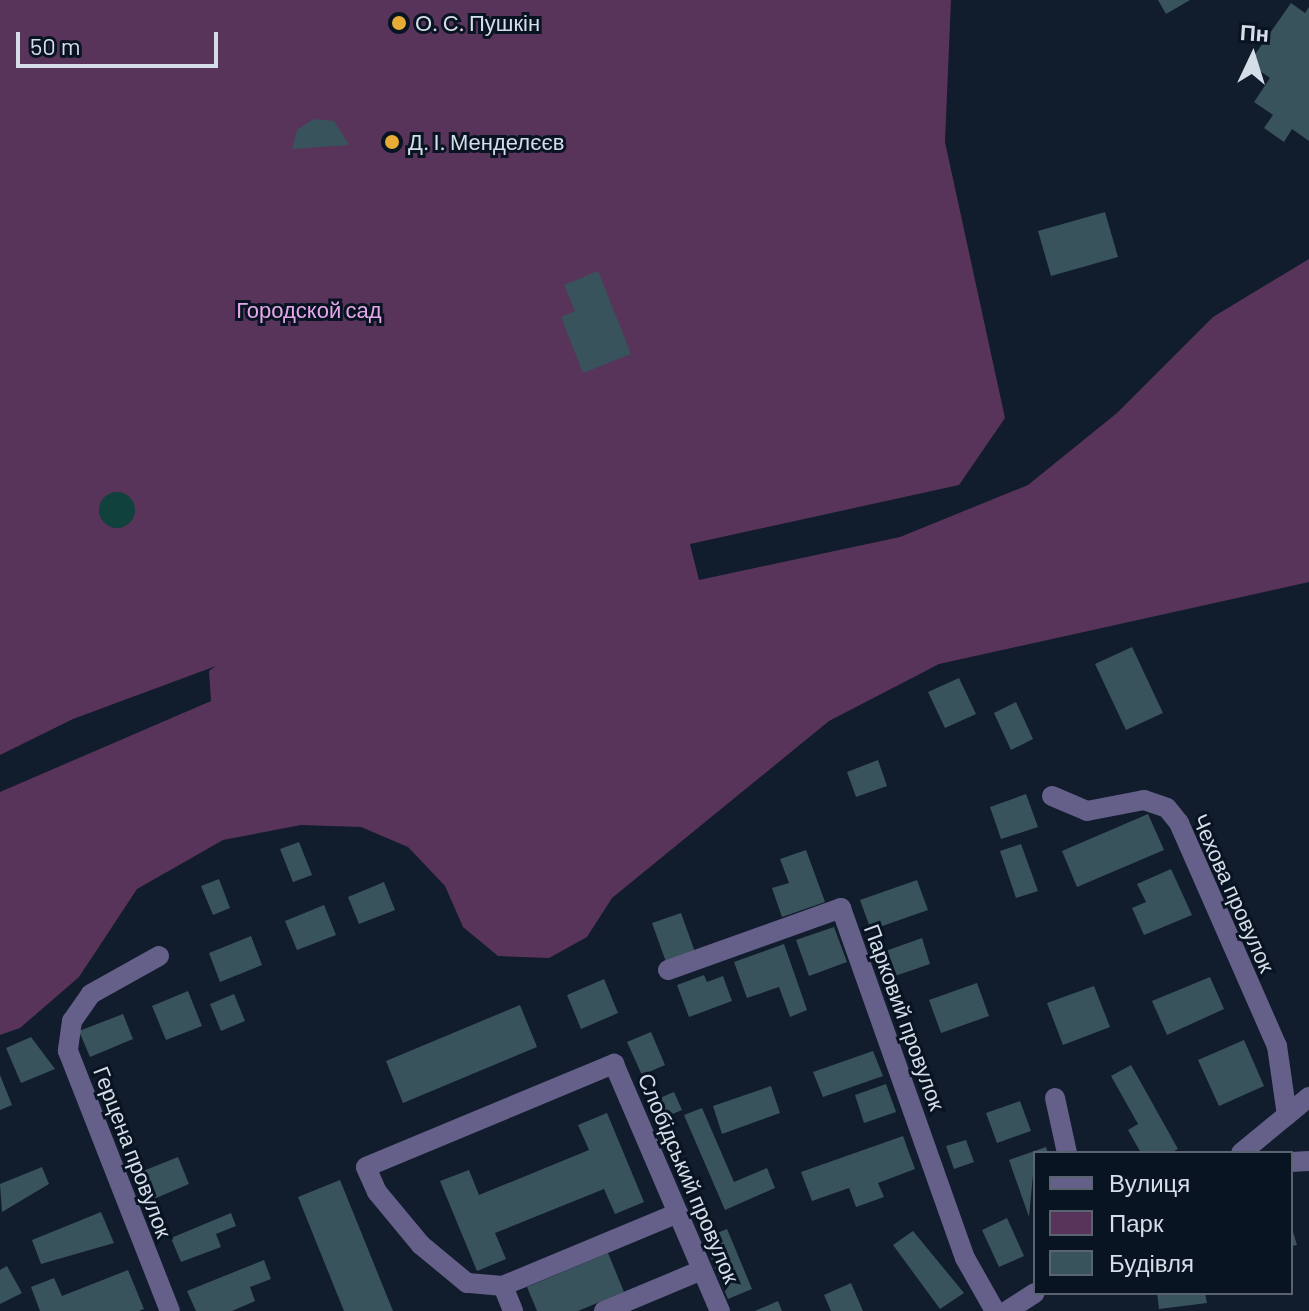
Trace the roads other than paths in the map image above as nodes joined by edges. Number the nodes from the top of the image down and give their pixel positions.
1 (1052, 796) dead end
2 (159, 956) dead end
3 (668, 970) dead end
4 (1055, 1098) dead end
5 (1299, 1105) edge
6 (1067, 1151) edge
7 (1246, 1151) edge
8 (678, 1213) junction
9 (702, 1270) junction
10 (503, 1286) junction
11 (1033, 1294) edge
12 (170, 1311) edge
13 (513, 1311) edge
14 (604, 1311) edge
15 (720, 1311) edge
16 (995, 1311) edge
17 (1007, 1311) edge

1 - 5 street, Чехова провулок
2 - 12 street, Герцена провулок
3 - 16 street, Парковий провулок
4 - 6 street
5 - 7 street
8 - 9 street, Слобідський провулок
8 - 10 street
8 - 10 street, Слобідський провулок
9 - 14 street
9 - 15 street, Слобідський провулок
10 - 13 street
11 - 17 street

